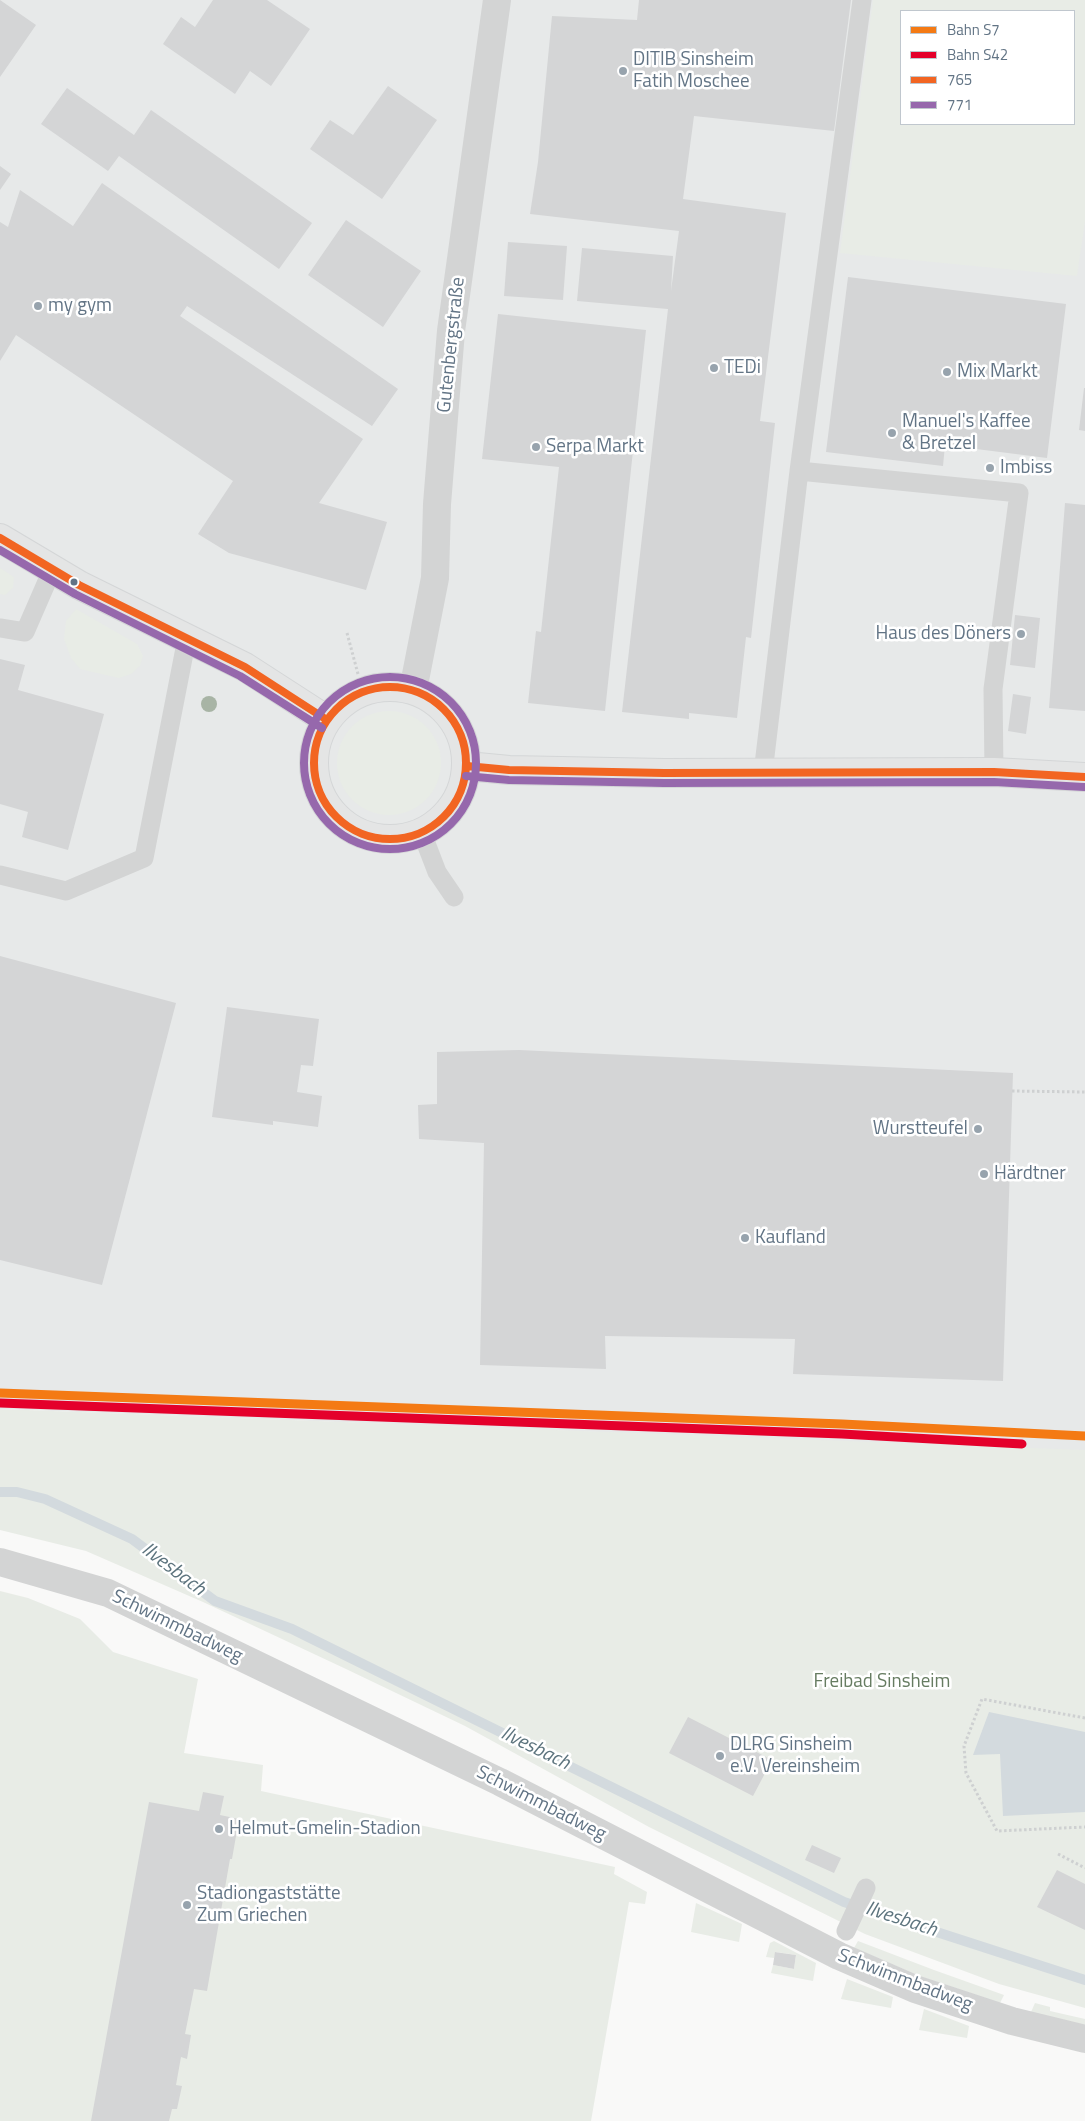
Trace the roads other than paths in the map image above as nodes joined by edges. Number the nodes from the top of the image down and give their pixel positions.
1 (496, 0) edge
2 (862, 0) edge
3 (799, 471) junction
4 (0, 538) edge
5 (52, 570) junction
6 (0, 628) edge
7 (187, 638) junction
8 (413, 690) junction
9 (327, 720) junction
10 (467, 766) junction
11 (994, 772) junction
12 (763, 773) junction
13 (1085, 777) edge
14 (422, 833) junction
15 (0, 876) edge
16 (454, 897) dead end
17 (0, 1562) edge
18 (866, 1888) dead end
19 (846, 1931) dead end
20 (1085, 2039) edge

1 - 8 street, Gutenbergstraße
2 - 3 lane
3 - 11 lane
3 - 12 lane
4 - 5 street
5 - 6 lane
5 - 7 street
7 - 9 street
7 - 15 lane
8 - 9 street
8 - 10 street
9 - 14 street
10 - 12 street
10 - 14 street
11 - 12 street
11 - 13 street
14 - 16 lane
17 - 20 street, Schwimmbadweg
18 - 19 lane

